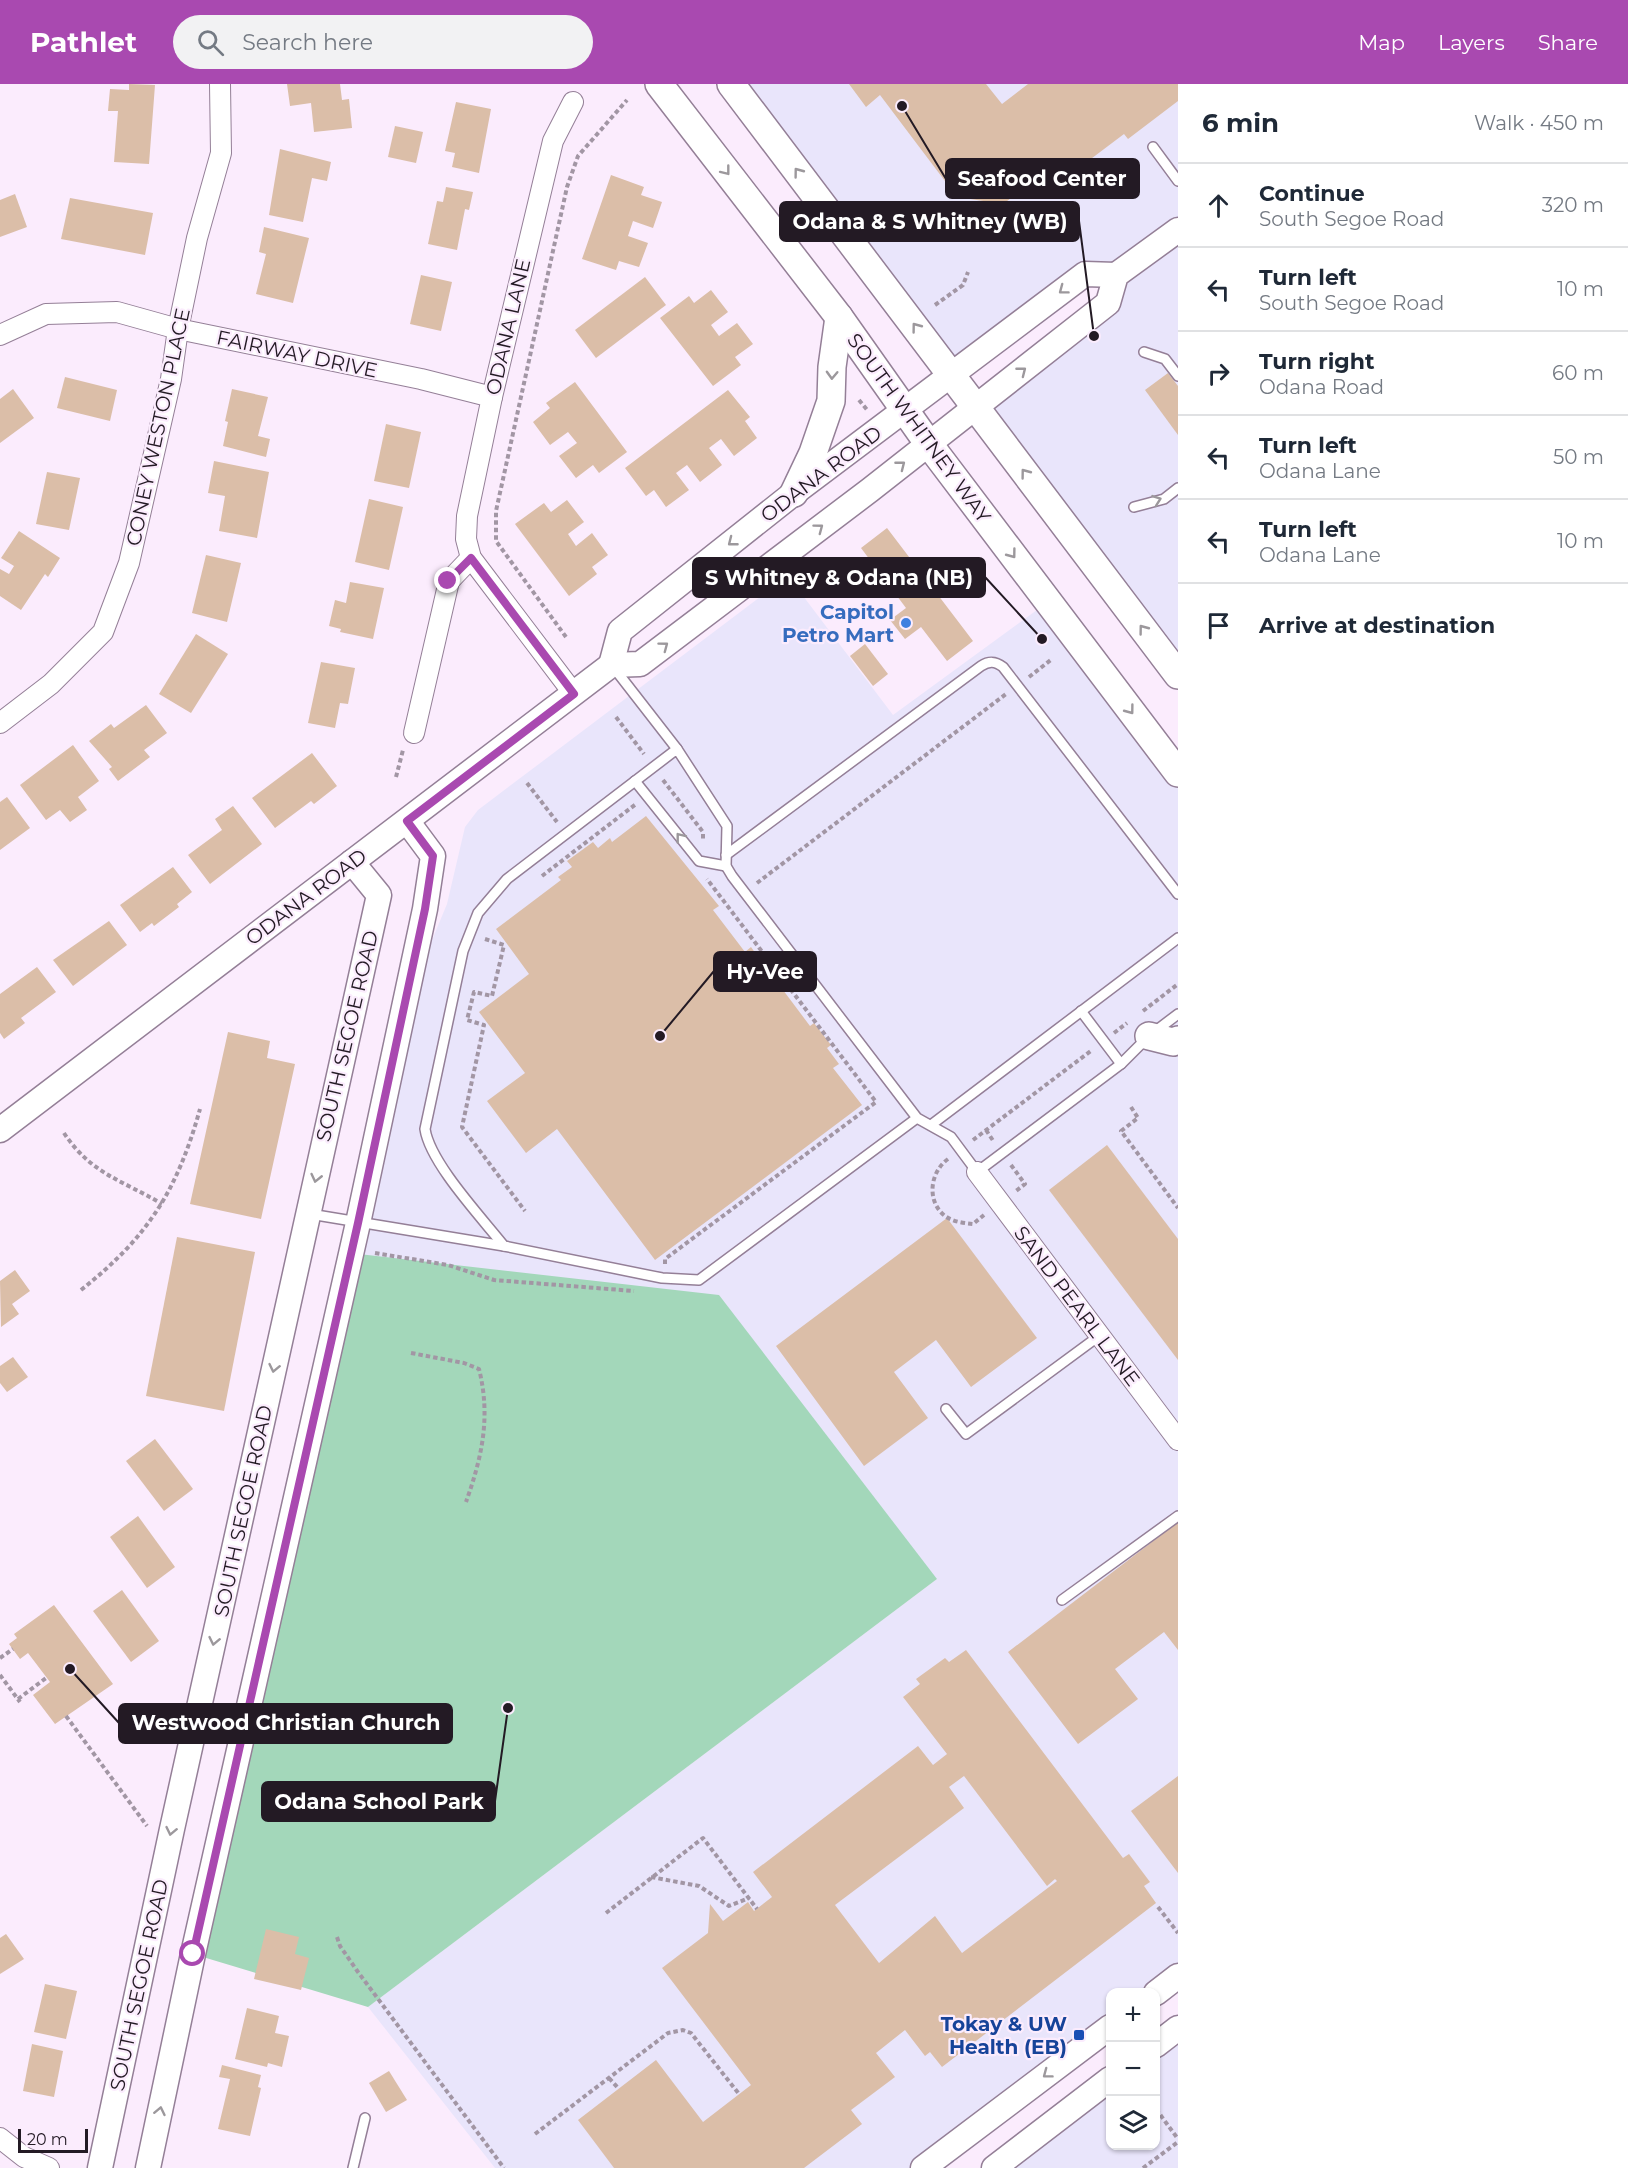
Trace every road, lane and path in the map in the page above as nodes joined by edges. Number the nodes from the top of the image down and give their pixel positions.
1 (220, 84) edge
2 (659, 84) edge
3 (731, 84) edge
4 (627, 100) dead end
5 (573, 102) dead end
6 (1153, 147) dead end
7 (1178, 181) edge
8 (1178, 230) edge
9 (968, 272) dead end
10 (1116, 275) junction
11 (935, 305) dead end
12 (839, 317) junction
13 (178, 329) junction
14 (0, 335) edge
15 (1144, 352) dead end
16 (951, 374) junction
17 (1178, 376) edge
18 (492, 397) junction
19 (859, 400) dead end
20 (976, 407) junction
21 (905, 410) junction
22 (870, 414) dead end
23 (928, 443) junction
24 (1178, 488) edge
25 (794, 494) junction
26 (1134, 507) dead end
27 (471, 558) junction
28 (566, 637) dead end
29 (1052, 659) dead end
30 (611, 665) junction
31 (1178, 675) edge
32 (1017, 685) junction
33 (574, 694) junction
34 (0, 723) edge
35 (414, 733) dead end
36 (677, 749) junction
37 (1178, 773) edge
38 (635, 780) junction
39 (527, 783) dead end
40 (666, 783) dead end
41 (648, 796) junction
42 (407, 821) junction
43 (566, 834) junction
44 (577, 849) junction
45 (726, 855) junction
46 (352, 862) junction
47 (726, 866) junction
48 (532, 883) dead end
49 (757, 883) dead end
50 (1178, 894) edge
51 (486, 933) dead end
52 (468, 935) junction
53 (1178, 938) edge
54 (484, 939) junction
55 (1178, 984) edge
56 (1082, 1011) junction
57 (1178, 1014) edge
58 (1140, 1022) junction
59 (1178, 1040) edge
60 (1104, 1041) junction
61 (1121, 1064) junction
62 (876, 1102) dead end
63 (1131, 1107) dead end
64 (200, 1109) dead end
65 (916, 1118) junction
66 (931, 1125) junction
67 (0, 1130) edge
68 (986, 1130) dead end
69 (64, 1133) dead end
70 (977, 1172) junction
71 (162, 1204) junction
72 (1178, 1208) edge
73 (525, 1211) dead end
74 (308, 1214) junction
75 (358, 1223) junction
76 (504, 1246) junction
77 (375, 1253) dead end
78 (662, 1278) junction
79 (81, 1290) dead end
80 (636, 1291) dead end
81 (1099, 1336) junction
82 (411, 1353) dead end
83 (946, 1409) dead end
84 (1178, 1440) edge
85 (466, 1502) dead end
86 (1178, 1516) edge
87 (1062, 1600) dead end
88 (13, 1649) dead end
89 (0, 1658) edge
90 (0, 1675) edge
91 (46, 1678) dead end
92 (66, 1716) dead end
93 (147, 1826) dead end
94 (651, 1877) junction
95 (749, 1899) junction
96 (1158, 1907) dead end
97 (757, 1909) dead end
98 (606, 1913) dead end
99 (1178, 1933) edge
100 (337, 1936) dead end
101 (1178, 1976) edge
102 (1160, 1989) edge
103 (1178, 2028) edge
104 (1106, 2030) edge
105 (1159, 2042) edge
106 (609, 2078) junction
107 (1106, 2082) edge
108 (619, 2089) dead end
109 (739, 2094) dead end
110 (1160, 2116) edge
111 (364, 2118) dead end
112 (535, 2134) dead end
113 (0, 2138) edge
114 (1178, 2140) edge
115 (49, 2168) edge
116 (100, 2168) edge
117 (148, 2168) edge
118 (353, 2168) edge
119 (504, 2168) edge
120 (923, 2168) edge
121 (993, 2168) edge
122 (1143, 2168) edge

1 - 13 street, CONEY WESTON PLACE
2 -> 12 main road, SOUTH WHITNEY WAY
16 -> 3 main road
4 - 28 path
5 - 18 street, ODANA LANE
6 - 7 lane
8 - 10 street
9 - 11 path
10 -> 16 street, ODANA ROAD
20 -> 10 street, ODANA ROAD
12 - 21 main road, SOUTH WHITNEY WAY
12 -> 25 main road
13 - 14 street, FAIRWAY DRIVE
13 - 18 street, FAIRWAY DRIVE
13 - 34 street, CONEY WESTON PLACE
15 - 17 lane
16 - 20 main road
16 - 21 street, ODANA ROAD
18 - 27 street, ODANA LANE
19 - 22 path
20 - 23 street, ODANA ROAD
31 -> 20 main road
21 - 23 main road, SOUTH WHITNEY WAY
21 - 25 street, ODANA ROAD
30 -> 23 street, ODANA ROAD
23 -> 37 main road, SOUTH WHITNEY WAY
26 -> 24 lane
25 -> 30 street, ODANA ROAD
27 - 33 street, ODANA LANE
27 - 35 street
29 - 32 path
30 - 33 street, ODANA ROAD
30 - 36 lane
32 - 45 lane
32 - 49 path
32 - 50 lane
33 - 42 street, ODANA ROAD
36 - 38 lane
36 - 45 lane
38 - 41 lane
38 - 43 lane
39 - 43 path
40 - 41 path
41 - 44 path
47 -> 41 lane
42 - 46 street, ODANA ROAD
42 - 75 street
43 - 44 path
43 - 52 lane
44 - 48 path
45 - 47 lane
46 - 67 street, ODANA ROAD
46 -> 74 street, SOUTH SEGOE ROAD
47 - 65 lane
51 - 54 path
52 - 54 path
52 - 76 lane
53 - 56 lane
54 - 73 path
55 - 58 path
56 - 60 lane
56 - 66 lane
57 - 58 lane
58 - 59 main road
58 - 60 path
58 - 61 lane
60 - 61 lane
60 - 68 path
61 - 70 lane
62 - 78 path
63 - 72 path
64 - 71 path
65 - 66 lane
65 - 78 lane
66 - 70 lane
69 - 71 path
70 - 81 street, SAND PEARL LANE
71 - 79 path
74 - 75 lane
74 -> 116 street, SOUTH SEGOE ROAD
75 - 76 lane
117 -> 75 street
76 - 78 lane
77 - 80 path
81 - 83 lane
81 - 84 street, SAND PEARL LANE
82 - 85 path
86 - 87 lane
88 - 89 path
90 - 91 path
92 - 93 path
94 - 95 path
94 - 95 path
94 - 98 path
95 - 97 path
96 - 99 path
100 - 119 path
101 - 102 street
103 - 105 street
104 -> 120 street
106 - 108 path
106 - 109 path
106 - 112 path
107 - 121 street
110 - 114 path
111 - 118 lane
113 - 115 street
114 - 122 path

